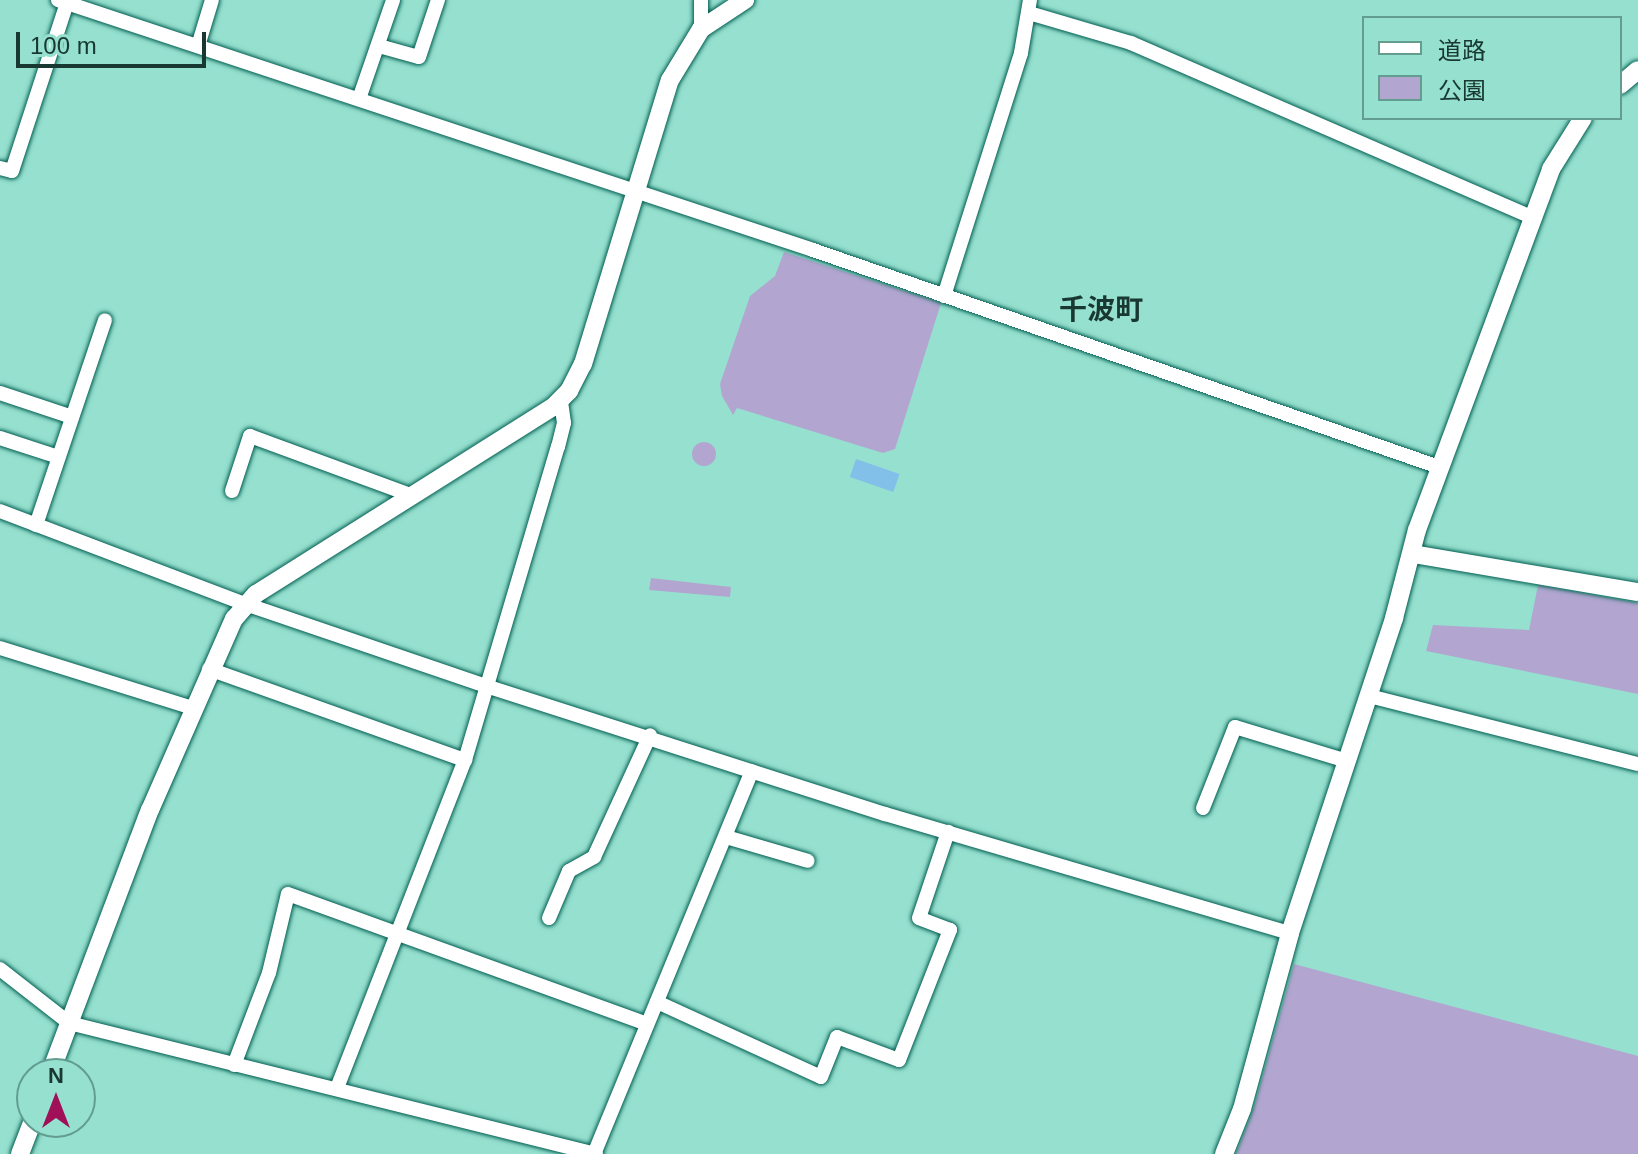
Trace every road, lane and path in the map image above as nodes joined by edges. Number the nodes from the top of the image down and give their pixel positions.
1 (212, 0) edge
2 (393, 0) edge
3 (438, 0) edge
4 (701, 0) edge
5 (745, 0) edge
6 (62, 2) edge
7 (1030, 6) edge
8 (701, 29) junction
9 (198, 46) junction
10 (379, 46) junction
11 (1638, 70) edge
12 (1622, 83) edge
13 (359, 99) junction
14 (1582, 120) edge
15 (0, 168) edge
16 (635, 191) junction
17 (1533, 218) junction
18 (944, 296) junction
19 (105, 320) dead end
20 (0, 393) edge
21 (561, 401) junction
22 (72, 417) junction
23 (0, 438) edge
24 (58, 457) junction
25 (1439, 467) junction
26 (232, 491) dead end
27 (410, 495) junction
28 (0, 511) edge
29 (36, 525) junction
30 (1413, 554) junction
31 (1638, 592) edge
32 (245, 604) junction
33 (1, 652) edge
34 (209, 669) junction
35 (486, 686) junction
36 (1369, 696) junction
37 (193, 708) junction
38 (650, 735) junction
39 (465, 760) junction
40 (1347, 761) junction
41 (1638, 764) edge
42 (752, 771) junction
43 (1203, 808) dead end
44 (948, 832) junction
45 (726, 837) junction
46 (808, 861) dead end
47 (549, 918) dead end
48 (1290, 933) junction
49 (397, 935) junction
50 (0, 969) edge
51 (657, 1002) junction
52 (69, 1023) junction
53 (647, 1024) junction
54 (56, 1058) edge
55 (234, 1065) junction
56 (337, 1088) junction
57 (595, 1154) edge
58 (1224, 1154) edge

1 - 9 street
2 - 10 street
3 - 10 street
4 - 8 street
5 - 8 street
6 - 9 street
6 - 15 street
7 - 17 street
7 - 18 street
8 - 16 street
9 - 13 street
10 - 13 street
11 - 12 street
13 - 16 street
14 - 17 street
16 - 18 street
16 - 21 street
17 - 25 street
18 - 25 street
19 - 22 street
20 - 22 street
21 - 27 street
21 - 35 street
22 - 24 street
23 - 24 street
24 - 29 street
25 - 30 street
26 - 27 street
27 - 32 street
28 - 29 street
29 - 32 street
30 - 31 street
30 - 36 street
32 - 34 street
32 - 35 street
33 - 37 street
34 - 37 street
34 - 39 street
35 - 38 street
35 - 39 street
36 - 40 street
36 - 41 street
37 - 52 street
38 - 42 street
38 - 47 street
39 - 49 street
40 - 43 street
40 - 48 street
42 - 44 street
42 - 45 street
44 - 48 street
44 - 51 street
45 - 46 street
45 - 51 street
48 - 58 street
49 - 53 street
49 - 55 street
49 - 56 street
50 - 52 street
51 - 53 street
52 - 54 street
52 - 55 street
53 - 57 street
55 - 56 street
56 - 57 street

